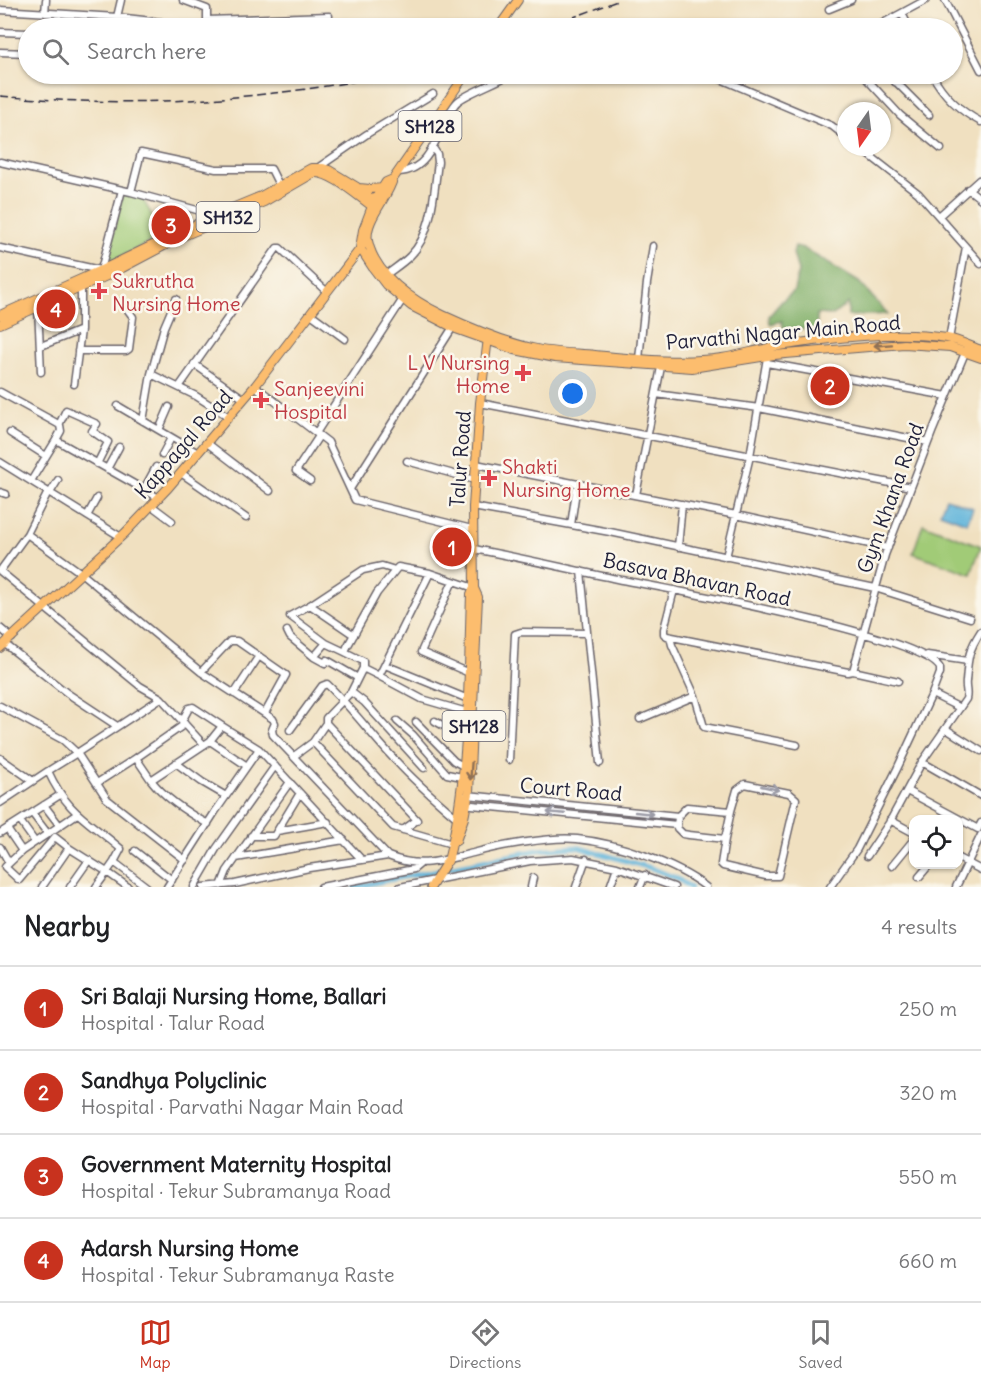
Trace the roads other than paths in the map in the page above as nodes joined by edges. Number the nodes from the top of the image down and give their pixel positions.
1 (46, 0) edge
2 (121, 0) edge
3 (207, 0) edge
4 (518, 0) edge
5 (851, 0) edge
6 (926, 0) edge
7 (945, 0) edge
8 (187, 1) edge
9 (918, 2) edge
10 (207, 9) junction
11 (828, 9) dead end
12 (0, 10) edge
13 (45, 13) junction
14 (902, 13) junction
15 (58, 14) junction
16 (117, 16) junction
17 (329, 16) dead end
18 (58, 18) edge
19 (132, 18) edge
20 (207, 18) edge
21 (268, 18) edge
22 (505, 18) edge
23 (893, 18) edge
24 (904, 18) edge
25 (954, 18) edge
26 (0, 32) edge
27 (18, 33) edge
28 (963, 35) edge
29 (0, 52) edge
30 (18, 53) edge
31 (981, 70) edge
32 (459, 84) edge
33 (492, 84) edge
34 (733, 84) edge
35 (871, 84) edge
36 (897, 84) edge
37 (939, 84) edge
38 (433, 94) dead end
39 (928, 115) dead end
40 (981, 122) edge
41 (837, 130) edge
42 (433, 148) junction
43 (941, 149) dead end
44 (871, 156) edge
45 (0, 162) edge
46 (318, 167) junction
47 (399, 172) junction
48 (393, 179) junction
49 (980, 180) edge
50 (279, 185) junction
51 (357, 188) junction
52 (383, 188) junction
53 (968, 189) junction
54 (122, 190) junction
55 (131, 192) junction
56 (981, 199) edge
57 (375, 206) junction
58 (215, 215) junction
59 (939, 216) junction
60 (225, 218) junction
61 (367, 239) junction
62 (653, 246) dead end
63 (966, 247) junction
64 (0, 248) edge
65 (360, 248) junction
66 (981, 264) edge
67 (104, 274) junction
68 (387, 274) junction
69 (80, 279) junction
70 (78, 290) junction
71 (327, 292) junction
72 (176, 299) dead end
73 (403, 299) junction
74 (122, 302) dead end
75 (38, 307) junction
76 (311, 314) junction
77 (0, 315) edge
78 (0, 324) edge
79 (453, 327) junction
80 (81, 330) junction
81 (488, 337) junction
82 (345, 339) dead end
83 (949, 339) junction
84 (41, 346) junction
85 (967, 349) junction
86 (981, 350) edge
87 (78, 351) junction
88 (768, 356) junction
89 (981, 358) edge
90 (639, 359) junction
91 (194, 364) junction
92 (661, 367) junction
93 (41, 372) dead end
94 (151, 374) junction
95 (74, 384) dead end
96 (255, 386) junction
97 (179, 387) junction
98 (0, 392) edge
99 (656, 394) junction
100 (946, 396) junction
101 (244, 399) junction
102 (480, 403) junction
103 (118, 406) dead end
104 (169, 407) dead end
105 (759, 408) junction
106 (229, 417) junction
107 (143, 421) junction
108 (59, 425) junction
109 (159, 430) junction
110 (9, 433) dead end
111 (317, 434) junction
112 (647, 436) junction
113 (171, 438) junction
114 (56, 440) junction
115 (928, 442) junction
116 (207, 443) junction
117 (119, 447) dead end
118 (198, 453) junction
119 (162, 455) dead end
120 (46, 456) junction
121 (750, 456) junction
122 (407, 461) dead end
123 (0, 462) edge
124 (97, 464) junction
125 (476, 464) junction
126 (156, 467) dead end
127 (107, 469) junction
128 (182, 473) junction
129 (58, 480) dead end
130 (475, 480) junction
131 (31, 481) junction
132 (310, 481) dead end
133 (577, 484) junction
134 (911, 487) junction
135 (144, 489) junction
136 (350, 489) junction
137 (270, 491) dead end
138 (49, 492) junction
139 (636, 495) junction
140 (97, 498) dead end
141 (159, 498) junction
142 (682, 504) junction
143 (152, 506) junction
144 (473, 507) junction
145 (736, 515) junction
146 (87, 516) junction
147 (246, 518) dead end
148 (172, 521) dead end
149 (571, 525) junction
150 (472, 529) junction
151 (27, 534) junction
152 (121, 537) junction
153 (678, 547) junction
154 (888, 548) junction
155 (474, 549) junction
156 (726, 557) junction
157 (395, 570) junction
158 (581, 571) junction
159 (81, 573) junction
160 (430, 573) junction
161 (453, 580) junction
162 (474, 588) junction
163 (875, 588) junction
164 (674, 590) junction
165 (310, 605) junction
166 (44, 608) junction
167 (970, 618) dead end
168 (0, 628) edge
169 (287, 631) dead end
170 (981, 632) edge
171 (587, 633) junction
172 (863, 633) junction
173 (354, 635) junction
174 (670, 637) junction
175 (12, 638) junction
176 (326, 643) junction
177 (2, 646) edge
178 (345, 652) junction
179 (922, 654) junction
180 (259, 656) junction
181 (314, 657) junction
182 (968, 661) junction
183 (385, 665) junction
184 (363, 668) junction
185 (853, 668) junction
186 (201, 672) junction
187 (469, 674) junction
188 (379, 676) junction
189 (358, 678) junction
190 (898, 681) dead end
191 (351, 692) junction
192 (234, 694) junction
193 (932, 694) junction
194 (695, 696) junction
195 (160, 698) junction
196 (468, 699) junction
197 (343, 700) junction
198 (0, 706) edge
199 (960, 708) junction
200 (467, 712) junction
201 (265, 713) junction
202 (640, 719) dead end
203 (397, 721) dead end
204 (435, 721) dead end
205 (183, 722) junction
206 (416, 722) dead end
207 (326, 723) junction
208 (117, 726) junction
209 (222, 726) junction
210 (946, 729) junction
211 (290, 730) dead end
212 (465, 734) junction
213 (981, 741) edge
214 (313, 742) junction
215 (207, 743) junction
216 (797, 745) dead end
217 (259, 749) junction
218 (979, 750) edge
219 (76, 753) junction
220 (294, 756) junction
221 (0, 758) edge
222 (136, 758) junction
223 (509, 760) dead end
224 (922, 762) junction
225 (176, 763) junction
226 (600, 763) dead end
227 (247, 766) junction
228 (275, 766) junction
229 (463, 766) junction
230 (424, 768) dead end
231 (48, 771) junction
232 (462, 777) junction
233 (151, 780) junction
234 (33, 781) junction
235 (290, 782) junction
236 (97, 783) junction
237 (907, 791) junction
238 (300, 793) junction
239 (60, 795) junction
240 (465, 795) junction
241 (226, 796) junction
242 (981, 796) edge
243 (0, 803) edge
244 (463, 804) junction
245 (44, 805) junction
246 (731, 811) junction
247 (32, 813) junction
248 (77, 814) junction
249 (678, 816) junction
250 (457, 818) junction
251 (890, 820) junction
252 (20, 821) junction
253 (328, 822) junction
254 (208, 824) junction
255 (677, 825) junction
256 (60, 826) junction
257 (7, 829) junction
258 (980, 829) edge
259 (403, 830) junction
260 (909, 830) edge
261 (277, 831) junction
262 (0, 833) edge
263 (51, 834) junction
264 (251, 836) junction
265 (724, 839) junction
266 (344, 840) junction
267 (35, 842) junction
268 (452, 844) junction
269 (909, 845) edge
270 (0, 847) edge
271 (69, 848) junction
272 (22, 851) junction
273 (135, 851) dead end
274 (388, 856) junction
275 (867, 856) dead end
276 (236, 858) junction
277 (586, 859) junction
278 (89, 860) junction
279 (185, 860) junction
280 (362, 860) junction
281 (963, 860) edge
282 (8, 861) junction
283 (448, 861) junction
284 (114, 862) junction
285 (969, 863) junction
286 (420, 864) junction
287 (892, 866) dead end
288 (617, 867) junction
289 (926, 869) edge
290 (981, 870) edge
291 (107, 872) junction
292 (645, 875) junction
293 (919, 877) dead end
294 (533, 878) dead end
295 (172, 880) junction
296 (433, 885) edge
297 (221, 886) edge
298 (332, 886) edge
299 (42, 887) edge
300 (70, 887) edge
301 (96, 887) edge
302 (127, 887) edge
303 (147, 887) edge
304 (167, 887) edge
305 (194, 887) edge
306 (203, 887) edge
307 (321, 887) edge
308 (400, 887) edge
309 (531, 887) edge
310 (576, 887) edge
311 (610, 887) edge
312 (640, 887) edge
313 (674, 887) edge
314 (706, 887) edge
315 (830, 887) edge
316 (956, 887) edge

1 - 13 street
2 - 16 street
3 - 10 street
4 - 22 main road
5 - 11 street
6 - 9 street
7 - 25 street
8 - 10 street
9 - 14 street
10 - 20 street
12 - 13 street
13 - 15 street
14 - 23 street
14 - 24 street
15 - 16 street
15 - 18 street
16 - 19 street
17 - 21 street
26 - 27 street
28 - 31 street
29 - 30 street
32 - 47 main road, SH128
33 - 42 street
34 - 41 street
35 - 43 street
36 - 39 street
37 - 40 street
38 - 46 street
42 - 47 street
42 - 68 street
44 - 59 street
45 - 54 street
46 - 50 main road, SH132
46 - 51 main road
47 - 48 main road, SH128
48 - 52 main road, SH128
48 - 57 main road, SH128
49 - 53 street
50 - 55 street
50 - 58 main road, SH132
51 - 52 main road
51 - 57 main road
52 - 57 main road, SH128
53 - 56 street
53 - 59 street
54 - 55 street
54 - 67 street
55 - 58 street
57 - 60 main road, SH132
57 - 61 main road, SH128
57 - 65 main road
58 - 60 street
58 - 67 main road, SH132
59 - 63 street
60 - 67 main road, SH132
61 - 65 main road, Kappagal Road
61 - 68 main road
62 - 90 street
63 - 66 street
63 - 83 street
64 - 67 street
65 - 71 main road, Kappagal Road
65 - 73 main road, Parvathi Nagar Main Road
67 - 69 main road, SH132
67 - 70 main road, SH132
68 - 81 main road
69 - 70 street
69 - 77 main road, SH132
70 - 75 main road, SH132
70 - 80 street
71 - 76 main road, Kappagal Road
71 - 91 street
72 - 94 street
73 - 79 main road, Parvathi Nagar Main Road
73 - 111 street
74 - 87 street
75 - 78 main road, SH132
75 - 84 street
76 - 82 street
76 - 96 main road, Kappagal Road
79 - 81 main road, Parvathi Nagar Main Road
79 - 136 street
80 - 84 street
80 - 87 street
81 - 90 main road, Parvathi Nagar Main Road
81 - 92 main road, Parvathi Nagar Main Road
81 - 102 main road, Talur Road / SH128
83 - 85 main road, Parvathi Nagar Main Road
83 - 88 main road, Parvathi Nagar Main Road
84 - 93 street
85 - 86 main road, Parvathi Nagar Main Road
85 -> 88 main road, Parvathi Nagar Main Road
85 - 89 main road, Parvathi Nagar Main Road
85 - 100 street, Gym Khana Road
87 - 95 street
88 - 90 main road, Parvathi Nagar Main Road
88 - 92 main road, Parvathi Nagar Main Road
88 - 100 street
88 - 105 street
91 - 97 street
91 - 101 street
92 - 99 street
94 - 97 street
94 - 107 street
96 - 101 main road, Kappagal Road
96 - 111 street
97 - 106 street
98 - 108 street
99 - 105 street
99 - 112 street
100 - 115 street, Gym Khana Road
101 - 106 main road, Kappagal Road
102 - 112 street
102 - 125 main road, Talur Road / SH128
103 - 107 street
104 - 109 street
105 - 115 street
105 - 121 street
106 - 116 main road, Kappagal Road
107 - 109 street
108 - 114 street
108 - 124 street
109 - 113 street
110 - 120 street
111 - 132 street
111 - 136 street
112 - 121 street
112 - 139 street
113 - 118 street
113 - 119 street
114 - 120 street
114 - 124 street
115 - 134 street, Gym Khana Road
116 - 118 main road, Kappagal Road
116 - 137 street
117 - 127 street
118 - 128 main road, Kappagal Road
120 - 131 street
121 - 134 street
121 - 145 street
122 - 130 street
123 - 131 street
124 - 127 street
125 - 130 main road, Talur Road / SH128
125 - 133 street
126 - 135 street
127 - 135 street
128 - 141 main road, Kappagal Road
128 - 147 street
129 - 138 street
130 - 144 main road, Talur Road / SH128
131 - 138 street
133 - 139 street
133 - 149 street
134 - 154 street, Gym Khana Road
135 - 141 street
136 - 150 street
138 - 146 street
138 - 151 street
139 - 142 street
140 - 146 street
141 - 143 main road, Kappagal Road
142 - 145 street
142 - 153 street
143 - 148 street
143 - 152 main road, Kappagal Road
144 - 149 street
144 - 150 main road, Talur Road / SH128
145 - 154 street
145 - 156 street
146 - 152 street
149 - 153 street
150 - 155 main road, Talur Road / SH128
151 - 159 street
151 - 166 street
152 - 159 main road, Kappagal Road
153 - 156 street
154 - 163 street, Gym Khana Road
155 - 158 street, Basava Bhavan Road
155 - 162 main road, Talur Road / SH128
156 - 163 street
157 - 160 street
157 - 165 street
157 - 173 street
158 - 164 street, Basava Bhavan Road
158 - 171 street
159 - 166 main road, Kappagal Road
159 - 186 street
160 - 161 street
160 - 183 street
161 - 162 street
161 - 187 street
162 - 187 main road, Talur Road / SH128
162 -> 240 main road, Talur Road / SH128
163 - 167 street
163 - 172 street, Gym Khana Road
164 - 172 street, Basava Bhavan Road
164 - 174 street
165 - 173 street
165 - 176 street
166 - 175 main road, Kappagal Road
166 - 195 street
168 - 175 street
169 - 181 street
170 - 182 street
171 - 223 street
171 - 226 street
172 - 179 street, Basava Bhavan Road
172 - 185 street, Gym Khana Road
173 - 178 street
174 - 185 street
174 - 194 street
175 - 177 main road, Kappagal Road
176 - 178 street
176 - 181 street
177 - 208 street
178 - 184 street
179 - 182 street, Basava Bhavan Road
179 - 193 street
180 - 186 street
180 - 192 street
180 - 201 street
181 - 189 street
182 - 199 street
183 - 188 street
183 - 196 street
184 - 188 street
184 - 189 street
185 - 190 street
186 - 192 street
187 - 196 main road, Talur Road / SH128
188 - 200 street
189 - 191 street
191 - 197 street
191 - 230 street
192 - 201 street
193 - 199 street
193 - 315 street
194 - 202 street
194 - 216 street
195 - 205 street
195 - 208 street
196 - 200 main road, Talur Road / SH128
197 - 207 street
197 - 211 street
197 - 250 street
198 - 219 street
199 - 210 street
200 - 212 main road, Talur Road / SH128
201 - 220 street
203 - 232 street
204 - 212 street
205 - 209 street
205 - 215 street
205 - 222 street
206 - 229 street
207 - 214 street
207 - 259 street
208 - 219 street
209 - 215 street
209 - 217 street
210 - 218 street
210 - 224 street
212 - 229 main road, Talur Road / SH128
213 - 218 street
214 - 220 street
214 - 259 street
215 - 225 street
215 - 227 street
217 - 227 street
217 - 228 street
219 - 231 street
219 - 236 street
220 - 274 street
221 - 234 street
222 - 233 street
222 - 236 street
224 - 237 street
224 - 242 street
225 - 233 street
225 - 241 street
227 - 241 street
228 - 235 street
228 - 305 street
229 - 232 main road, Talur Road / SH128
231 - 234 street
231 - 239 street
232 - 240 main road, Talur Road / SH128
233 - 254 street
234 - 243 street
235 - 238 street
235 - 264 street
236 - 279 street
237 - 251 street
237 - 258 street
238 - 253 street
238 - 261 street
239 - 245 street
239 - 248 street
240 - 244 main road, Talur Road / SH128
240 -> 249 street, Court Road
241 - 254 street
244 - 250 main road, Talur Road / SH128
255 -> 244 street, Court Road
244 - 283 main road, Talur Road / SH128
245 - 247 street
245 - 256 street
246 - 249 street, Court Road
246 - 265 street
246 -> 265 street
247 - 252 street
247 - 263 street
248 - 256 street
248 - 284 street
249 - 255 street
250 - 268 main road, Talur Road / SH128
251 - 260 street
251 - 275 street
252 - 257 street
252 - 267 street
253 - 261 street
253 - 266 street
254 - 279 street
255 - 265 street, Court Road
256 - 263 street
257 - 262 street
257 - 272 street
258 - 285 street
259 - 268 street
261 - 264 street
263 - 267 street
263 - 271 street
263 - 282 street
264 - 276 street
266 - 276 street
266 - 280 street
267 - 272 street
268 - 283 main road, Talur Road / SH128
269 - 287 street
270 - 282 street
271 - 278 street
271 - 299 street
272 - 282 street
273 - 295 street
274 - 280 street
274 - 286 street
276 - 297 street
277 - 288 street
277 - 296 street
277 - 310 street
278 - 291 street
278 - 300 street
279 - 295 street
280 - 297 street
281 - 285 street
283 - 286 street
283 - 296 main road, Talur Road / SH128
283 - 314 street
284 - 291 street
284 - 303 street
285 - 290 street
285 - 316 street
286 - 298 street
288 - 292 street
288 - 311 street
289 - 293 street
291 - 301 street
291 - 302 street
292 - 312 street
292 - 313 street
294 - 309 street
295 - 304 street
296 - 308 street
297 - 306 street
298 - 307 street

